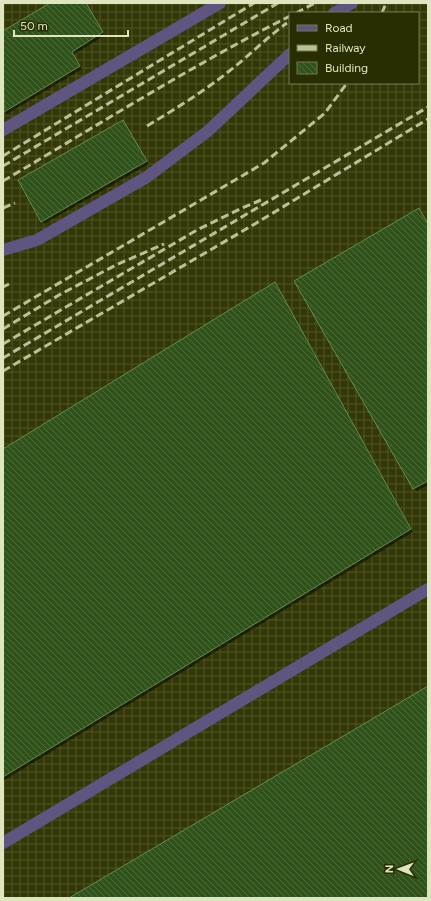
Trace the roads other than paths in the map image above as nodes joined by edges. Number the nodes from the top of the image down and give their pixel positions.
1 (220, 3) edge
2 (352, 3) edge
3 (336, 12) edge
4 (289, 55) edge
5 (3, 130) edge
6 (3, 250) edge
7 (428, 590) edge
8 (3, 843) edge

1 - 5 lane
2 - 3 lane
4 - 6 lane
7 - 8 lane

